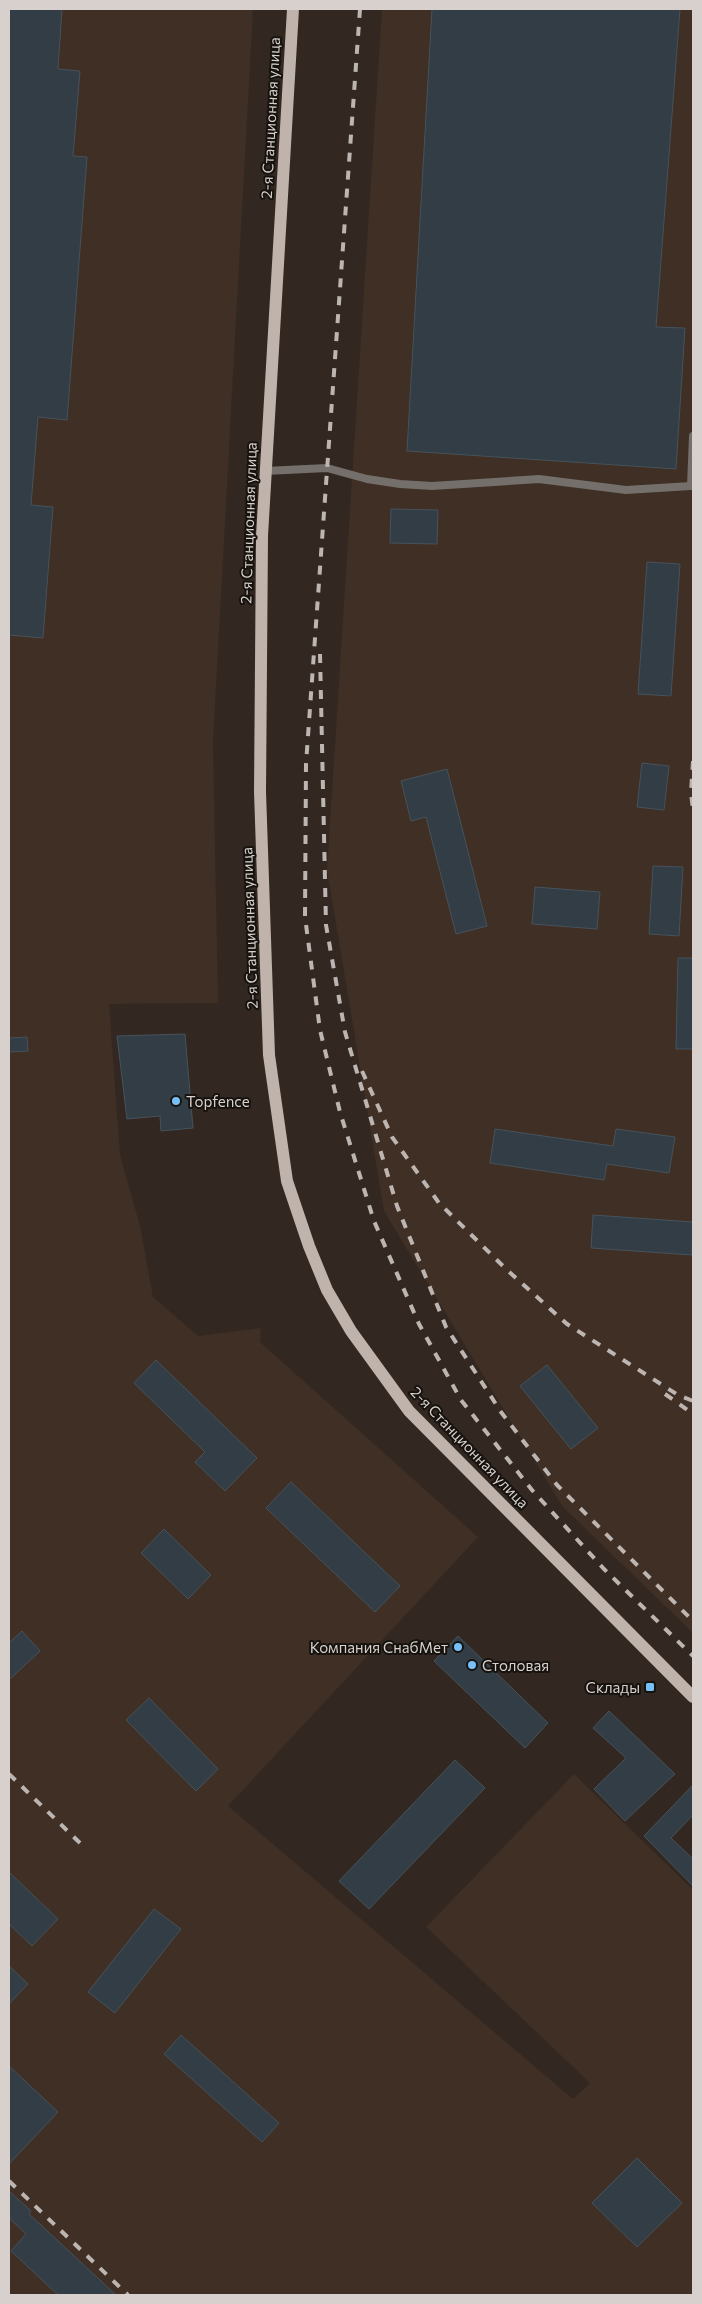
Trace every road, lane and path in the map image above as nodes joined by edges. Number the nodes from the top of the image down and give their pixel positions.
1 (293, 9) edge
2 (693, 436) edge
3 (266, 471) junction
4 (693, 1697) edge

1 - 3 main road, 2-я Станционная улица
2 - 3 lane
3 - 4 main road, 2-я Станционная улица

